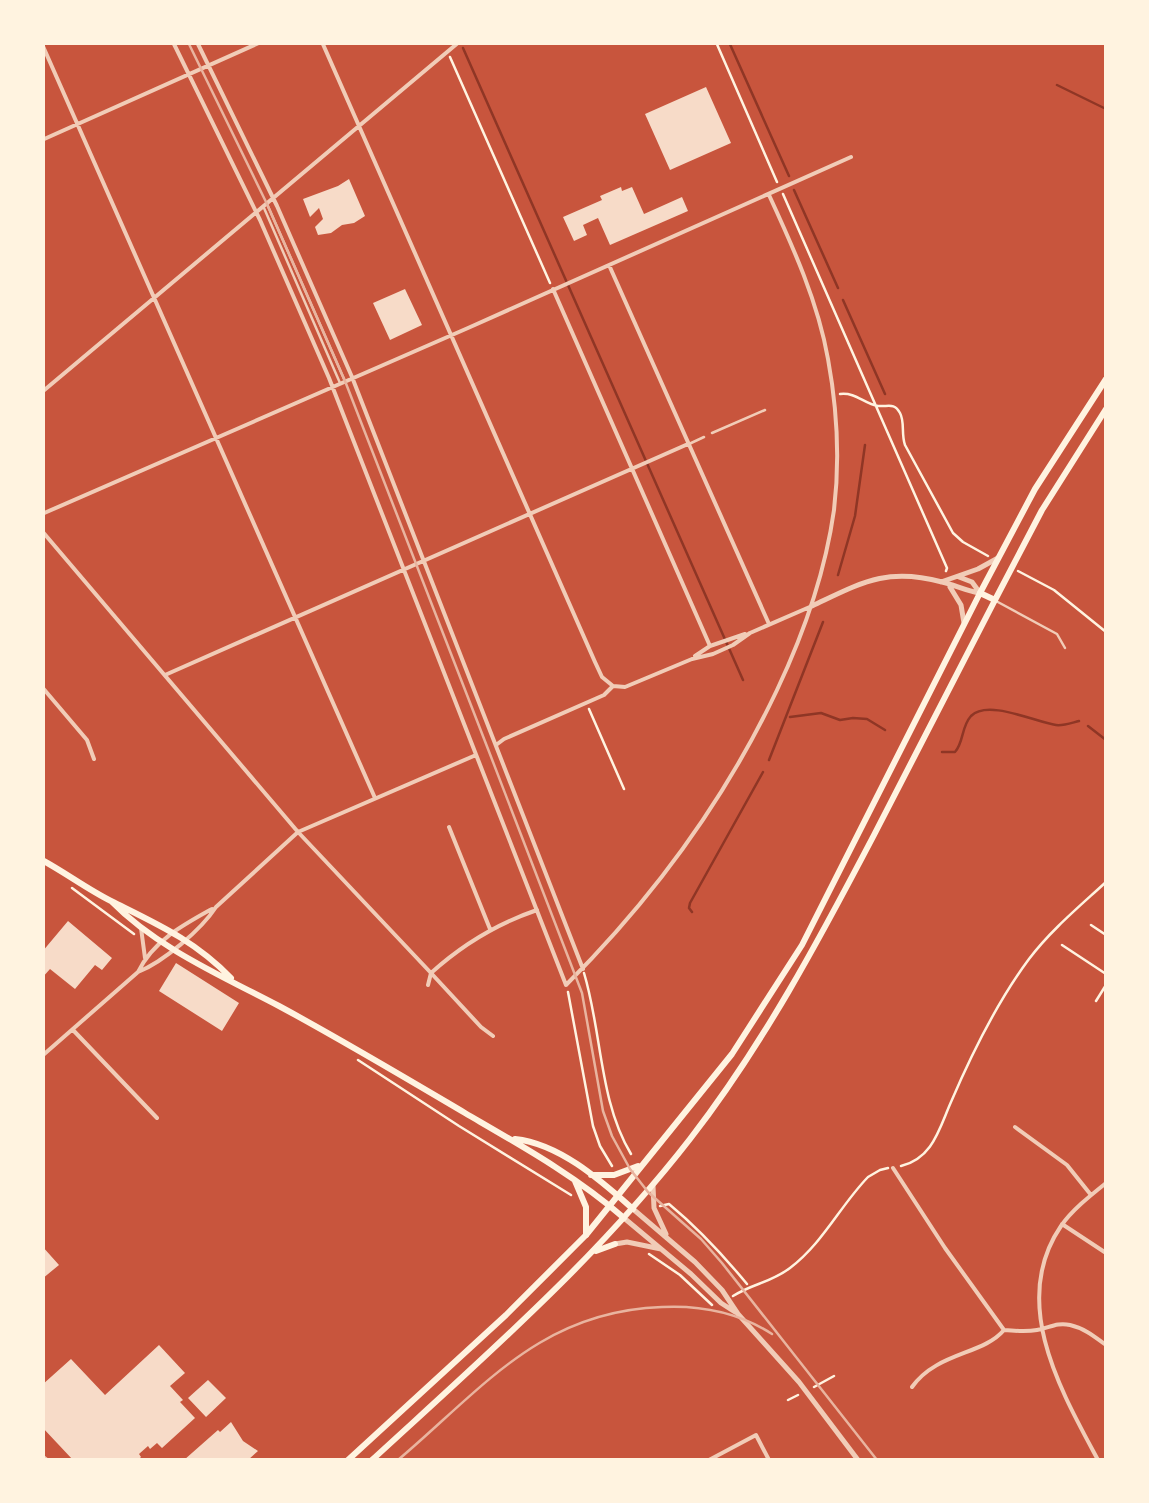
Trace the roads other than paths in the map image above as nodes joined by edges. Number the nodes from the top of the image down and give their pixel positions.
1 (173, 42) edge
2 (197, 42) edge
3 (260, 42) edge
4 (322, 42) edge
5 (444, 42) edge
6 (42, 44) edge
7 (457, 44) edge
8 (448, 51) junction
9 (209, 66) junction
10 (189, 75) junction
11 (78, 124) junction
12 (360, 125) junction
13 (42, 140) edge
14 (851, 157) dead end
15 (770, 195) junction
16 (274, 198) junction
17 (265, 205) junction
18 (256, 212) junction
19 (609, 264) junction
20 (554, 289) junction
21 (155, 298) junction
22 (452, 334) junction
23 (352, 378) junction
24 (1106, 379) edge
25 (343, 382) junction
26 (333, 386) junction
27 (42, 392) edge
28 (1106, 409) edge
29 (764, 410) dead end
30 (712, 433) dead end
31 (704, 436) dead end
32 (216, 438) junction
33 (688, 444) junction
34 (632, 468) junction
35 (42, 514) edge
36 (530, 514) junction
37 (42, 531) edge
38 (998, 558) junction
39 (424, 560) junction
40 (404, 569) junction
41 (956, 576) junction
42 (941, 582) junction
43 (949, 584) junction
44 (980, 593) junction
45 (995, 600) junction
46 (812, 606) junction
47 (295, 618) junction
48 (769, 624) junction
49 (964, 624) junction
50 (750, 633) junction
51 (710, 646) junction
52 (1065, 648) dead end
53 (692, 659) junction
54 (165, 675) junction
55 (613, 686) junction
56 (42, 687) edge
57 (496, 745) junction
58 (476, 755) junction
59 (94, 759) dead end
60 (375, 798) junction
61 (449, 827) dead end
62 (298, 832) junction
63 (42, 860) edge
64 (111, 901) junction
65 (216, 907) junction
66 (537, 910) junction
67 (141, 928) junction
68 (490, 929) junction
69 (174, 932) junction
70 (184, 939) junction
71 (162, 941) junction
72 (174, 948) junction
73 (145, 958) junction
74 (582, 968) junction
75 (138, 972) junction
76 (431, 973) junction
77 (235, 982) junction
78 (428, 986) dead end
79 (73, 1030) junction
80 (492, 1036) dead end
81 (42, 1056) edge
82 (157, 1118) dead end
83 (1015, 1126) dead end
84 (509, 1138) junction
85 (654, 1151) junction
86 (893, 1168) road end
87 (590, 1174) junction
88 (575, 1180) junction
89 (1106, 1183) edge
90 (652, 1186) junction
91 (618, 1196) junction
92 (1091, 1196) junction
93 (610, 1206) junction
94 (633, 1209) junction
95 (624, 1218) junction
96 (1062, 1224) junction
97 (586, 1235) junction
98 (670, 1241) junction
99 (616, 1244) joint
100 (663, 1250) junction
101 (595, 1251) junction
102 (1106, 1253) edge
103 (738, 1314) junction
104 (1004, 1330) junction
105 (1041, 1330) junction
106 (1106, 1345) edge
107 (912, 1387) dead end
108 (348, 1460) edge
109 (372, 1460) edge
110 (709, 1460) edge
111 (769, 1460) edge
112 (858, 1460) edge
113 (1098, 1460) edge

1 - 10 street
2 - 9 street
3 - 9 street
4 - 12 street
5 - 8 street
6 - 11 street
7 - 8 street
8 - 12 street
9 - 10 street
9 - 16 street
10 - 11 street
10 - 18 street
11 - 13 street
11 - 21 street
12 - 16 street
12 - 22 street
14 - 15 street
15 - 19 street
15 - 46 street
16 - 17 street
16 - 23 street
17 - 18 street
17 - 25 street
18 - 21 street
18 - 26 street
19 - 20 street
19 - 33 street
20 - 22 street
20 - 34 street
21 - 27 street
21 - 32 street
22 - 23 street
22 - 36 street
23 - 25 street
23 - 39 street
24 - 38 main road
25 - 26 street
26 - 32 street
26 - 40 street
28 - 45 main road
29 - 30 street
31 - 33 street
32 - 35 street
32 - 47 street
33 - 34 street
33 - 48 street
34 - 36 street
34 - 51 street
36 - 39 street
36 - 55 street
37 - 54 street
38 - 41 street
38 - 44 main road
39 - 40 street
39 - 57 street
40 - 47 street
40 - 58 street
41 - 42 street
41 - 44 street
42 - 43 street
42 - 46 street
43 - 44 street
43 - 49 street
44 - 45 main road
44 - 49 main road
45 - 52 street
45 - 90 main road
46 - 48 street
46 - 74 street
47 - 54 street
47 - 60 street
48 - 50 street
49 - 85 main road
50 - 51 street
50 - 53 street
51 - 53 street
53 - 55 street
54 - 62 street
55 - 57 street
56 - 59 street
57 - 74 street
58 - 60 street
58 - 66 street
60 - 62 street
61 - 68 street
62 - 65 street
62 - 76 street
63 - 64 main road
64 - 67 main road
64 - 69 main road
65 - 69 street
65 - 70 street
66 - 68 street
66 - 74 street
67 - 71 main road
67 - 73 street
68 - 76 street
69 - 70 main road
69 - 71 street
70 - 72 street
70 - 77 main road
71 - 72 main road
71 - 73 street
72 - 75 street
72 - 77 main road
73 - 75 street
75 - 79 street
76 - 78 street
76 - 80 street
77 - 84 main road
79 - 81 street
79 - 82 street
83 - 92 street
84 - 87 main road
84 - 88 main road
85 - 87 main road
85 - 91 main road
86 - 104 street
87 - 91 main road
88 - 93 main road
88 - 97 main road
89 - 92 street
90 - 94 main road
90 - 98 street
91 - 93 main road
91 - 94 main road
92 - 96 street
93 - 95 main road
93 - 97 main road
94 - 95 main road
94 - 98 street
95 - 100 street
95 - 101 main road
96 - 102 street
96 - 105 street
97 - 108 main road
98 - 103 street
99 - 100 street
99 - 101 main road
100 - 103 street
101 - 109 main road
103 - 112 street
104 - 105 street
104 - 107 street
105 - 106 street
105 - 113 street
110 - 111 street

